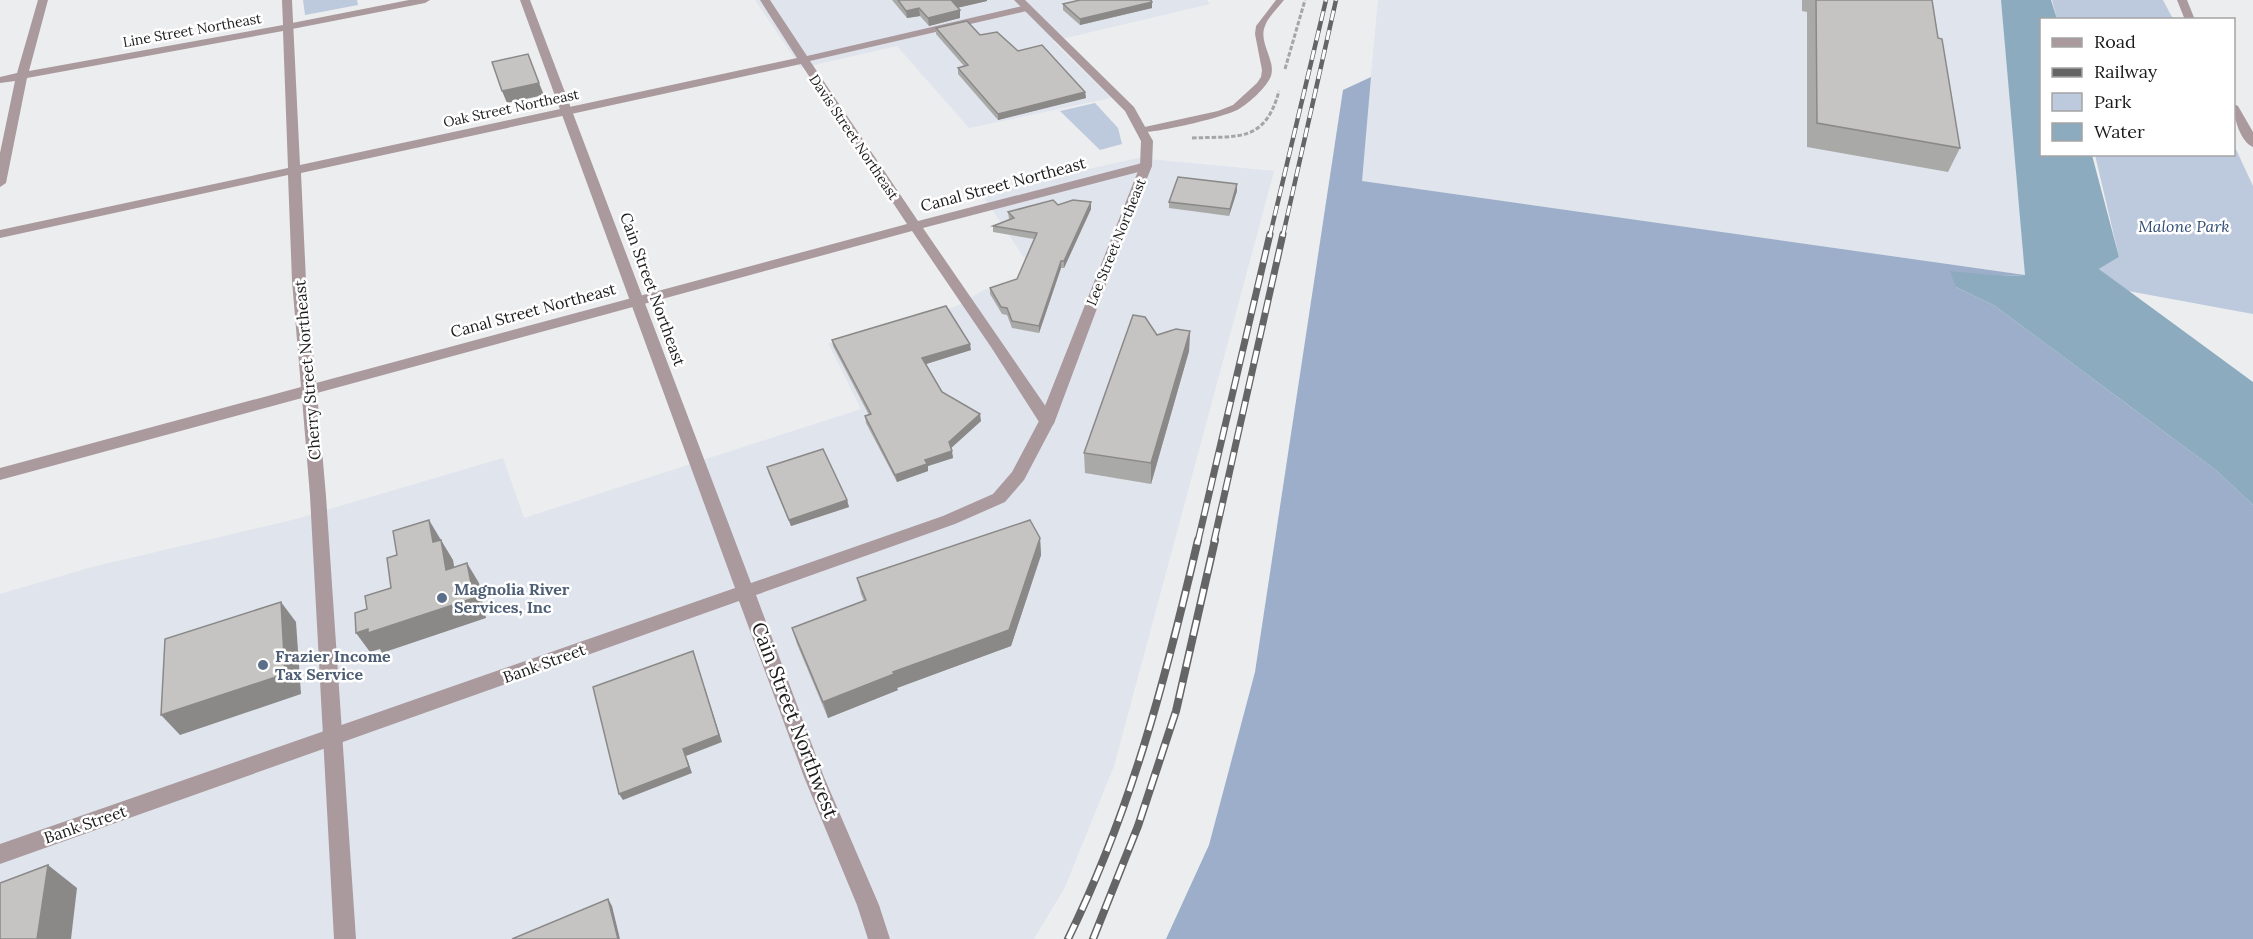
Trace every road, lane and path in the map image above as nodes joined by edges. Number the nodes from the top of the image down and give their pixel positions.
1 (43, 0) edge
2 (287, 0) edge
3 (425, 0) edge
4 (525, 0) edge
5 (765, 0) edge
6 (1279, 0) edge
7 (2182, 0) edge
8 (1023, 4) edge
9 (2189, 18) edge
10 (287, 27) junction
11 (802, 60) junction
12 (22, 76) junction
13 (0, 80) edge
14 (2235, 110) edge
15 (566, 112) junction
16 (1143, 130) junction
17 (2253, 143) edge
18 (1146, 166) junction
19 (295, 170) junction
20 (0, 183) edge
21 (915, 226) junction
22 (0, 234) edge
23 (638, 301) junction
24 (309, 390) junction
25 (1047, 421) junction
26 (0, 474) edge
27 (746, 591) junction
28 (332, 739) junction
29 (0, 854) edge
30 (345, 939) edge
31 (879, 939) edge

1 - 12 street
2 - 10 street, Cherry Street Northeast
3 - 10 street, Line Street Northeast
4 - 15 street, Cain Street Northeast
5 - 11 street, Davis Street Northeast
6 - 16 lane
7 - 9 street
8 - 11 street, Oak Street Northeast
8 - 16 street, Lee Street Northeast
10 - 12 street, Line Street Northeast
10 - 19 street, Cherry Street Northeast
11 - 15 street, Oak Street Northeast
11 - 21 street, Davis Street Northeast
12 - 13 street, Line Street Northeast
12 - 20 street
14 - 17 street
15 - 19 street, Oak Street Northeast
15 - 23 street, Cain Street Northeast
16 - 18 street, Lee Street Northeast
18 - 21 street, Canal Street Northeast
18 - 25 street, Lee Street Northeast
19 - 22 street, Oak Street Northeast
19 - 24 street, Cherry Street Northeast
21 - 23 street, Canal Street Northeast
21 - 25 street, Davis Street Northeast
23 - 24 street, Canal Street Northeast
23 - 27 street, Cain Street Northeast
24 - 26 street, Canal Street Northeast
24 - 28 street, Cherry Street Northeast
25 - 27 street, Bank Street
27 - 28 street, Bank Street
27 - 31 street, Cain Street Northwest
28 - 29 street, Bank Street
28 - 30 street, Cherry Street Northeast

